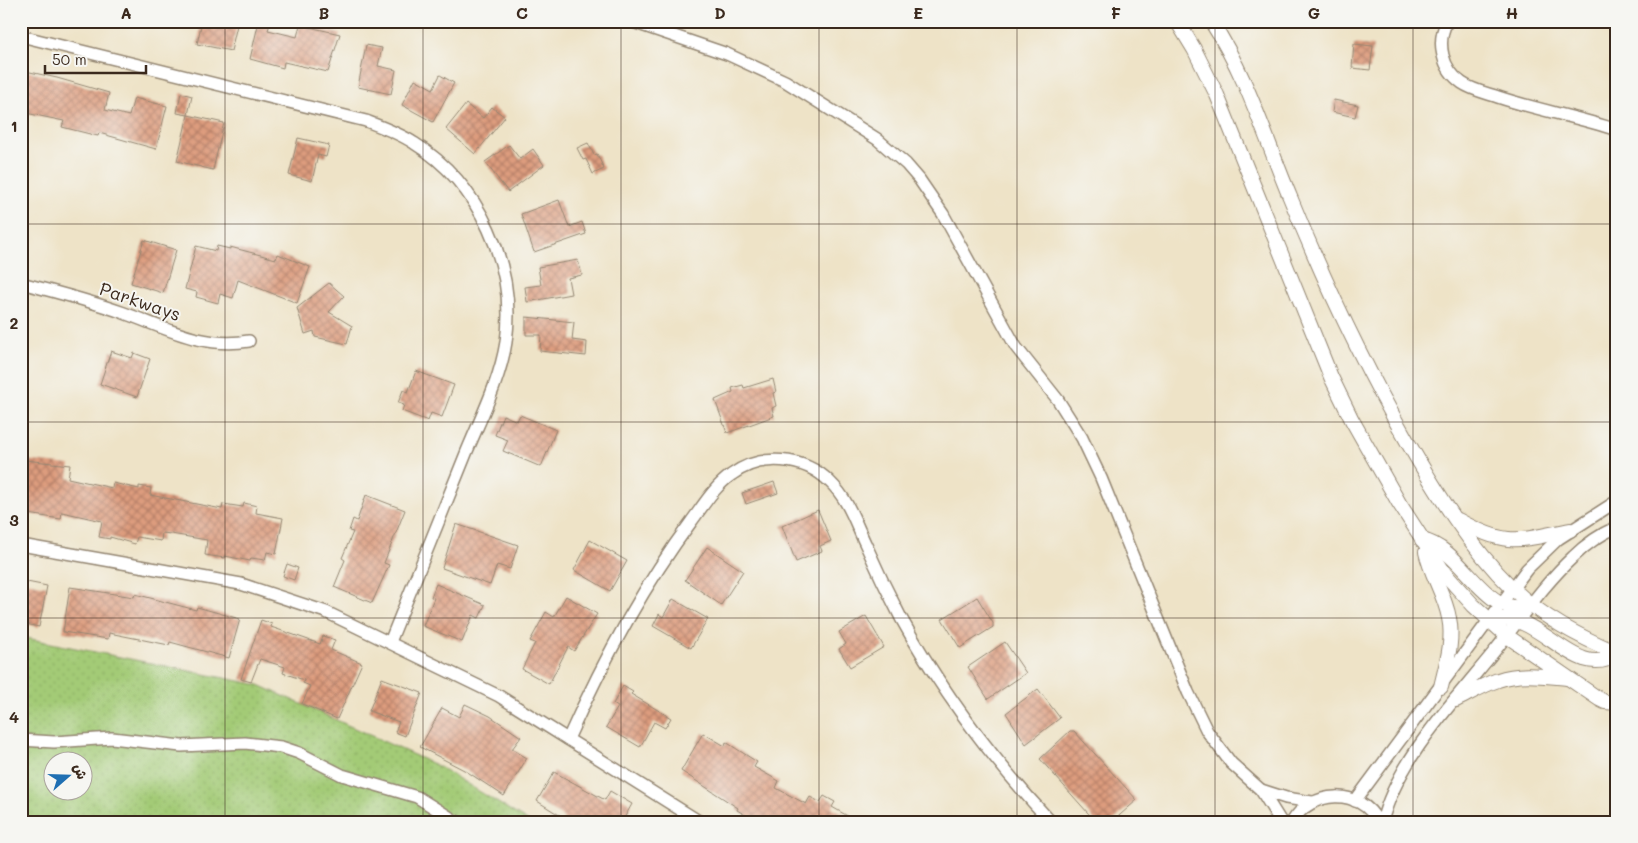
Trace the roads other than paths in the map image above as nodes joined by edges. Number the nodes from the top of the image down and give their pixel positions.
1 (630, 21) edge
2 (1177, 21) edge
3 (1211, 21) edge
4 (1447, 21) edge
5 (21, 36) edge
6 (1617, 130) edge
7 (21, 283) edge
8 (249, 341) dead end
9 (1617, 501) edge
10 (1453, 517) junction
11 (1617, 526) edge
12 (1570, 530) junction
13 (1422, 540) junction
14 (21, 545) edge
15 (1513, 589) junction
16 (1502, 605) junction
17 (1532, 605) junction
18 (1519, 620) junction
19 (1490, 621) junction
20 (1506, 636) junction
21 (390, 642) junction
22 (1617, 654) edge
23 (1569, 678) junction
24 (1441, 687) junction
25 (1456, 700) junction
26 (1617, 703) edge
27 (568, 739) junction
28 (21, 740) edge
29 (1261, 790) junction
30 (1355, 801) junction
31 (1312, 802) junction
32 (456, 822) edge
33 (700, 822) edge
34 (1051, 822) edge
35 (1281, 822) edge
36 (1292, 822) edge
37 (1380, 822) edge

1 - 29 street
2 - 13 street
3 - 10 street
4 - 6 street
5 - 21 street
7 - 8 street, Parkways
9 - 12 street
10 - 12 street
10 - 15 street
11 - 17 street
12 - 15 street
13 - 16 street
13 - 19 street
13 - 24 street
14 - 21 street
15 - 16 street
15 - 17 street
16 - 17 street
16 - 19 street
17 - 18 street
17 - 22 street
18 - 19 street
18 - 20 street
18 - 22 street
19 - 20 street
19 - 24 street
20 - 23 street
20 - 25 street
21 - 27 street
23 - 25 street
23 - 26 street
24 - 30 street
25 - 37 street
27 - 33 street
27 - 34 street
28 - 32 street
29 - 31 street
29 - 35 street
30 - 31 street
30 - 37 street
31 - 36 street

